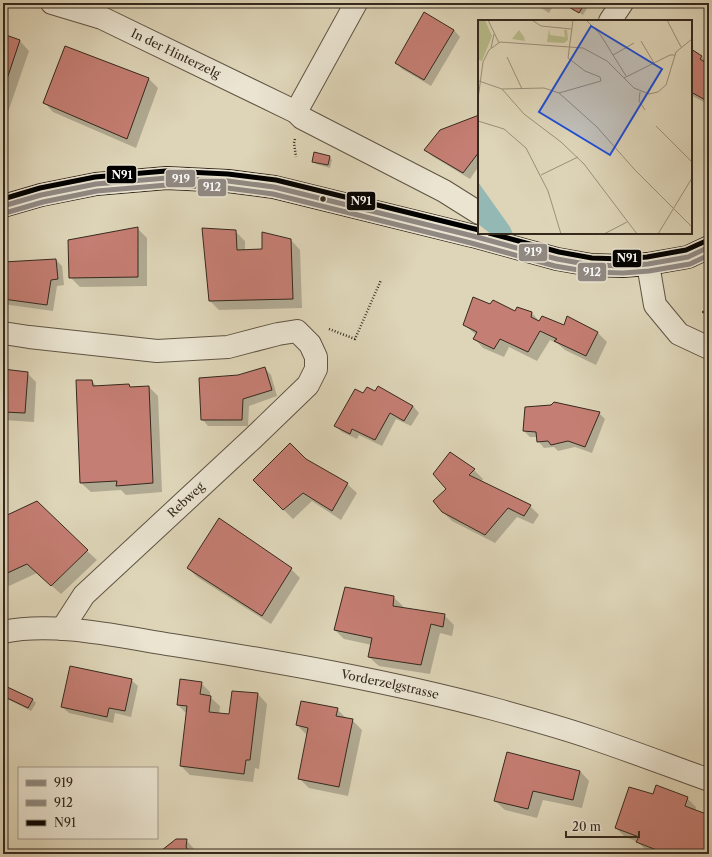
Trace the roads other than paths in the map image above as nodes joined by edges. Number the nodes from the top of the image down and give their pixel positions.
1 (52, 3) edge
2 (356, 3) edge
3 (622, 3) edge
4 (611, 20) edge
5 (299, 115) junction
6 (3, 206) edge
7 (478, 212) edge
8 (476, 227) edge
9 (494, 234) edge
10 (709, 247) edge
11 (648, 264) junction
12 (3, 333) edge
13 (709, 348) edge
14 (62, 629) junction
15 (3, 632) edge
16 (709, 780) edge

1 - 5 street, In der Hinterzelg
2 - 5 street
3 - 4 street
5 - 7 street, In der Hinterzelg
6 - 8 main road
9 - 11 main road
10 - 11 main road
11 - 13 street
12 - 14 street, Rebweg
14 - 15 street
14 - 16 street, Vorderzelgstrasse

